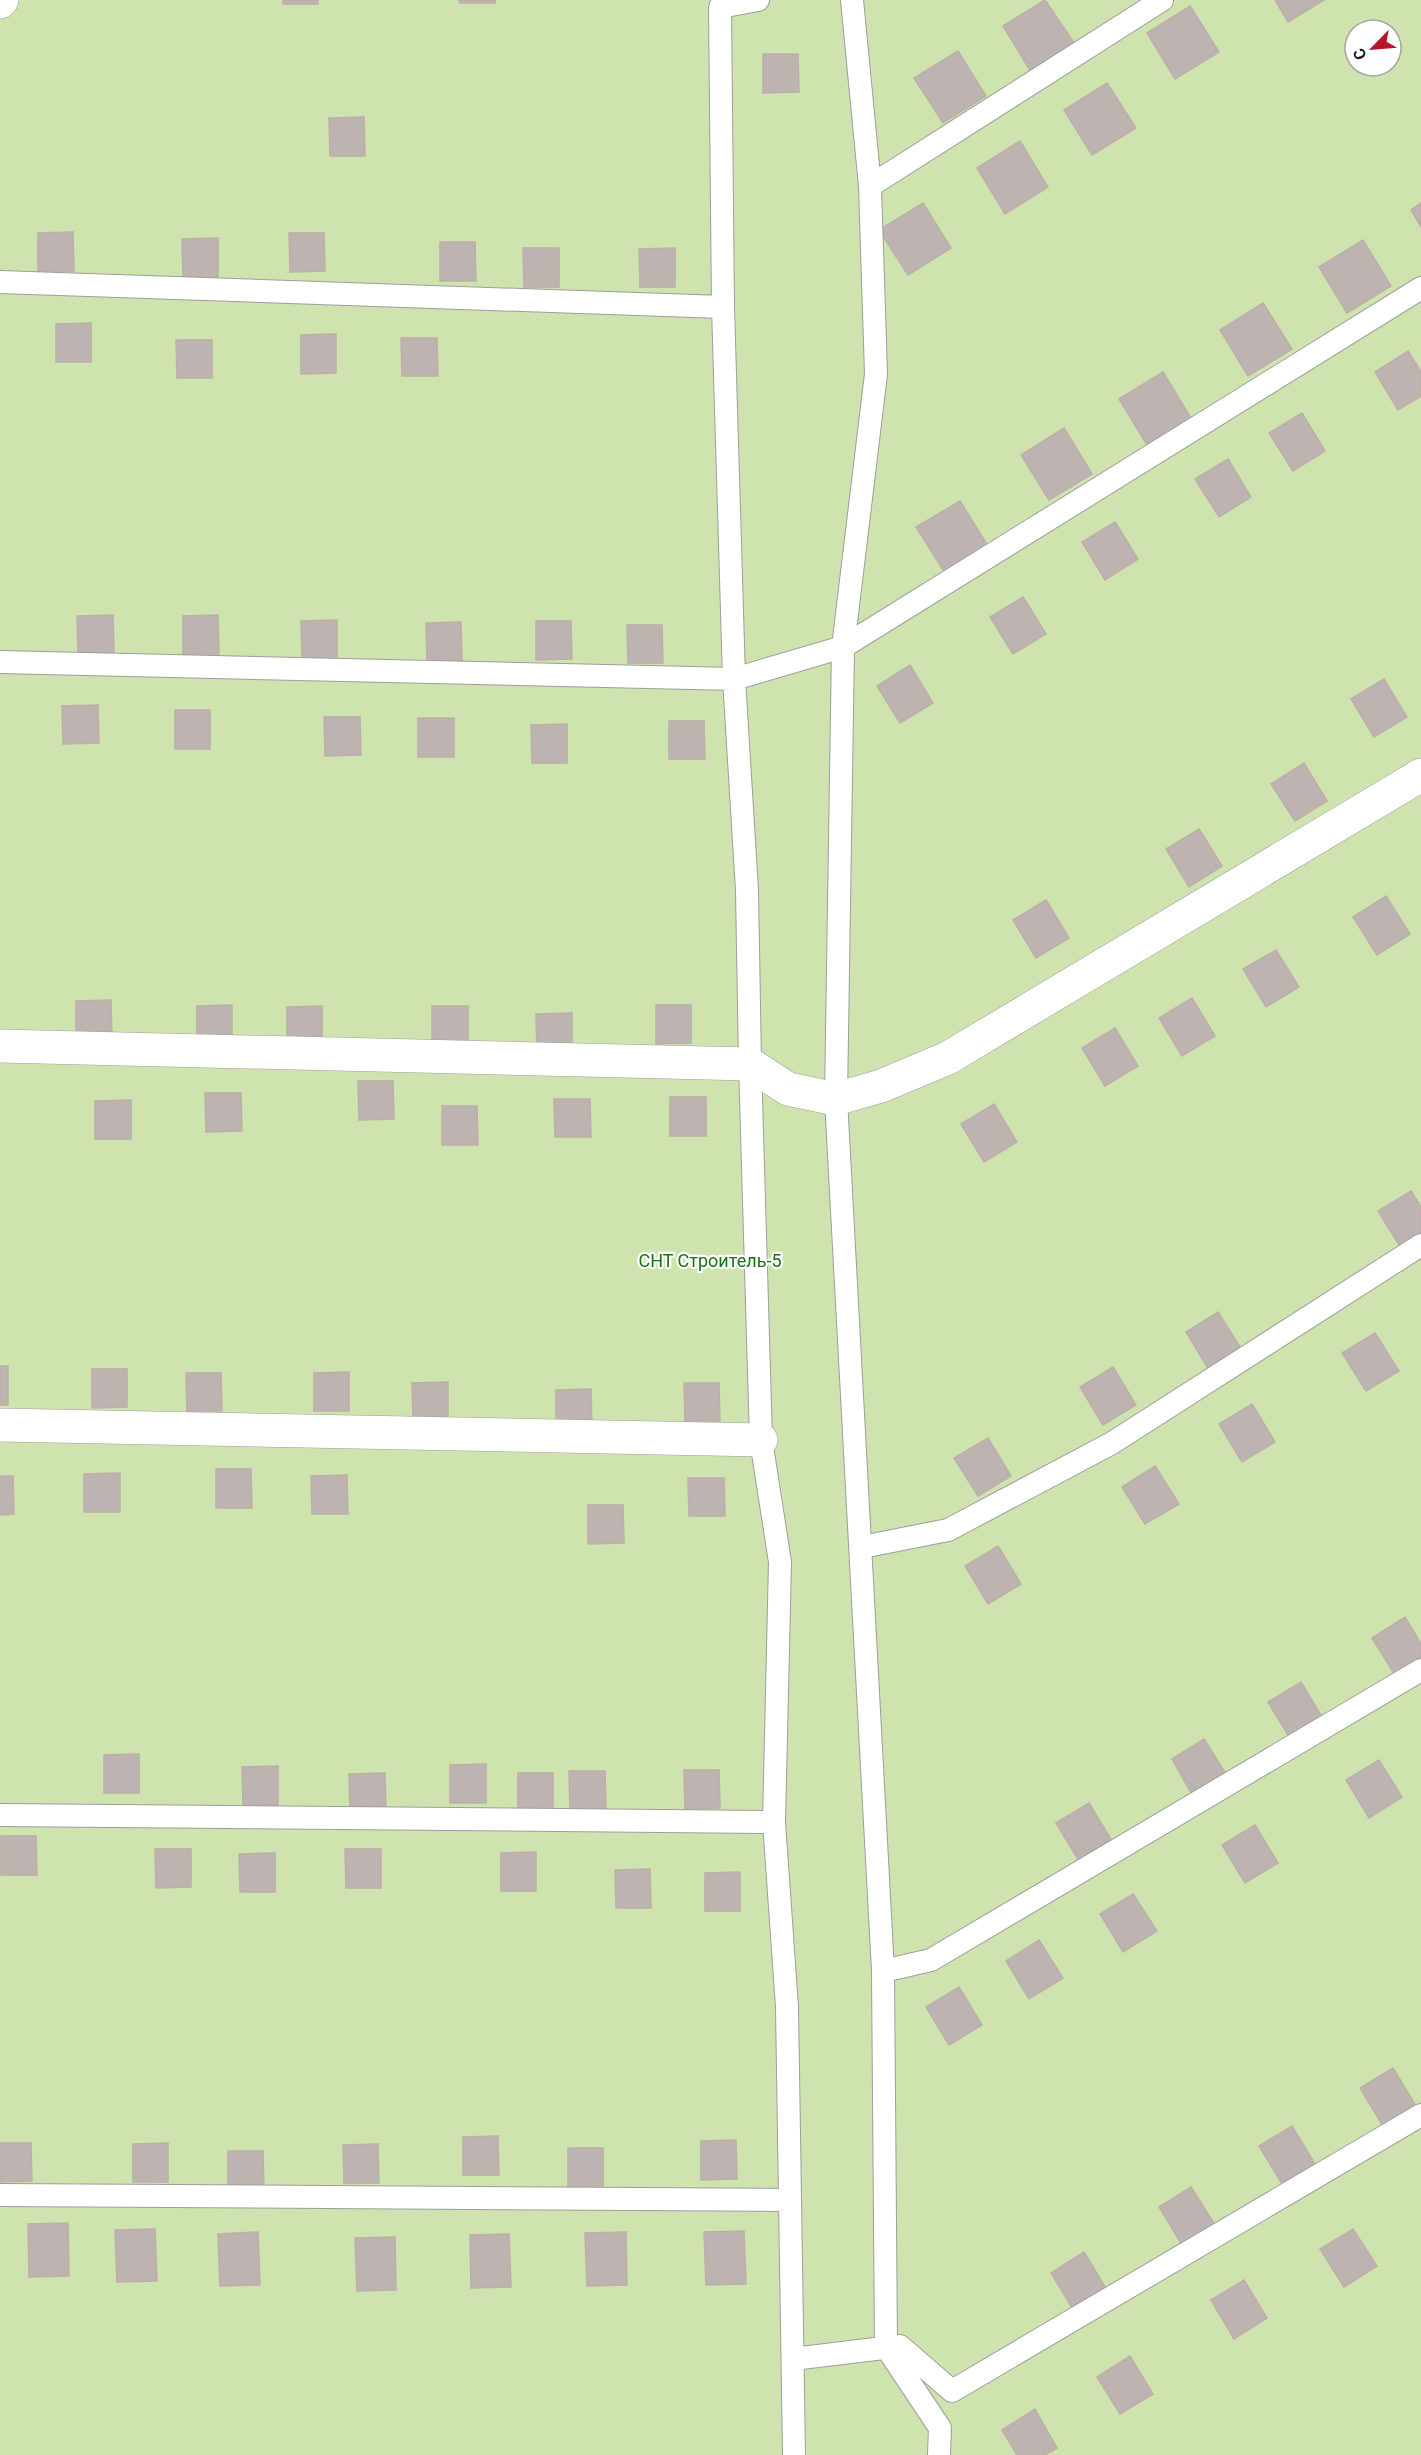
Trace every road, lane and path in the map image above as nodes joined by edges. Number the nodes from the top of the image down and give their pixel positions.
1 (758, 0) edge
2 (852, 0) edge
3 (1162, 0) edge
4 (870, 186) junction
5 (0, 282) edge
6 (1421, 288) edge
7 (723, 307) junction
8 (843, 647) junction
9 (0, 662) edge
10 (734, 679) junction
11 (1421, 775) edge
12 (0, 1046) edge
13 (750, 1064) junction
14 (836, 1099) junction
15 (1421, 1245) edge
16 (0, 1425) edge
17 (761, 1440) junction
18 (862, 1547) junction
19 (1421, 1670) edge
20 (0, 1815) edge
21 (774, 1822) junction
22 (883, 1971) junction
23 (1421, 2115) edge
24 (0, 2195) edge
25 (790, 2200) junction
26 (885, 2347) junction
27 (793, 2359) junction
28 (794, 2455) edge
29 (939, 2455) edge

1 - 7 lane
2 - 4 lane
3 - 4 lane
4 - 8 lane
5 - 7 lane
6 - 8 lane
7 - 10 lane
8 - 10 lane
8 - 14 lane
9 - 10 lane
10 - 13 lane
11 - 14 street
12 - 13 street
13 - 14 street
13 - 17 lane
14 - 18 lane
15 - 18 lane
16 - 17 street
17 - 21 lane
18 - 22 lane
19 - 22 lane
20 - 21 lane
21 - 25 lane
22 - 26 lane
23 - 26 lane
24 - 25 lane
25 - 27 lane
26 - 27 lane
26 - 29 lane
27 - 28 lane

